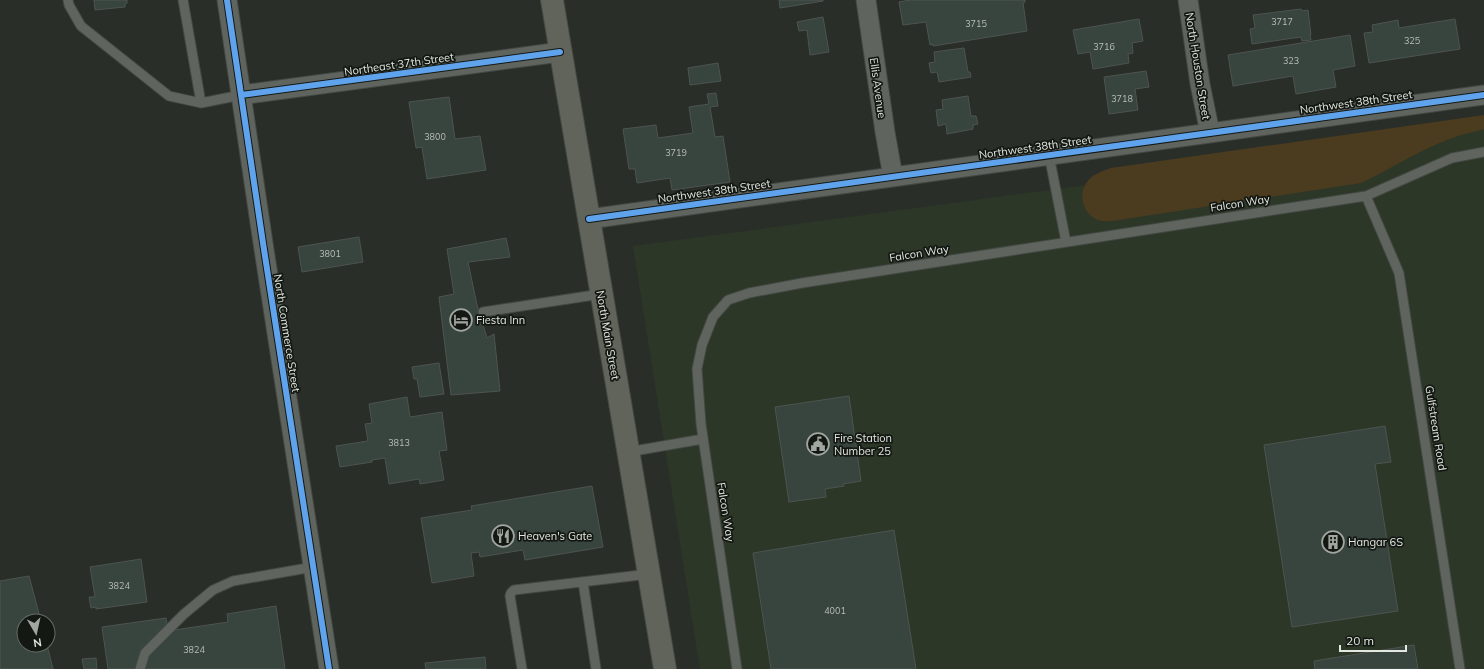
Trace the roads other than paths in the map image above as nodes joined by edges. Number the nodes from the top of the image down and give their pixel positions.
1 (68, 0) edge
2 (183, 0) edge
3 (227, 0) edge
4 (552, 0) edge
5 (866, 0) edge
6 (1188, 0) edge
7 (560, 52) junction
8 (1484, 94) edge
9 (241, 96) junction
10 (200, 103) junction
11 (1210, 133) junction
12 (1484, 152) edge
13 (1049, 155) junction
14 (893, 176) junction
15 (1366, 196) junction
16 (589, 219) junction
17 (1066, 242) junction
18 (601, 294) junction
19 (483, 312) dead end
20 (703, 439) junction
21 (628, 452) junction
22 (313, 568) junction
23 (649, 574) junction
24 (583, 582) junction
25 (140, 669) edge
26 (329, 669) edge
27 (522, 669) edge
28 (596, 669) edge
29 (665, 669) edge
30 (738, 669) edge
31 (1460, 669) edge

1 - 10 lane
2 - 10 lane
3 - 9 street, North Commerce Street
4 - 7 main road, North Main Street
5 - 14 street, Ellis Avenue
6 - 11 street, North Houston Street
7 - 9 street, Northeast 37th Street
7 - 16 main road, North Main Street
8 - 11 street, Northwest 38th Street
9 - 10 lane
9 - 22 street, North Commerce Street
11 - 13 street, Northwest 38th Street
12 - 15 lane, Falcon Way
13 - 14 street, Northwest 38th Street
13 - 17 lane
14 - 16 street, Northwest 38th Street
15 - 17 lane, Falcon Way
15 - 31 lane, Gulfstream Road
16 - 18 main road, North Main Street
17 - 20 lane, Falcon Way
18 - 19 lane
18 - 21 main road, North Main Street
20 - 21 lane
20 - 30 lane, Falcon Way
21 - 23 main road, North Main Street
22 - 25 lane
22 - 26 street, North Commerce Street
23 - 24 lane
23 - 29 main road, North Main Street
24 - 27 lane
24 - 28 lane

